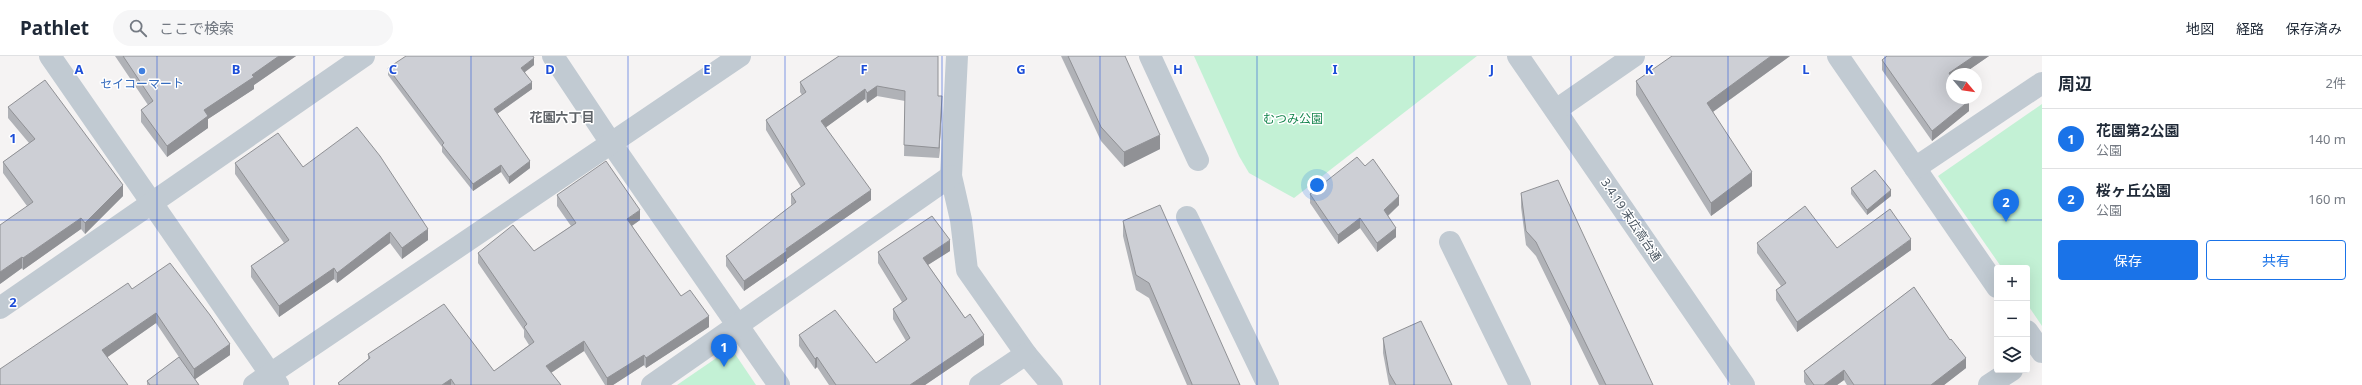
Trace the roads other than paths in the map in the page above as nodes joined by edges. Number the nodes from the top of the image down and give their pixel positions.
1 (50, 56) edge
2 (364, 56) edge
3 (553, 56) edge
4 (740, 56) edge
5 (957, 56) edge
6 (1150, 56) edge
7 (1518, 56) edge
8 (1634, 56) edge
9 (1838, 56) edge
10 (2042, 83) edge
11 (1556, 110) junction
12 (611, 143) junction
13 (1198, 160) dead end
14 (1915, 168) junction
15 (951, 176) junction
16 (152, 204) junction
17 (1187, 217) dead end
18 (1450, 242) dead end
19 (1994, 283) edge
20 (0, 308) edge
21 (738, 326) junction
22 (2030, 337) edge
23 (1026, 354) junction
24 (2037, 354) edge
25 (2008, 373) edge
26 (267, 381) edge
27 (652, 385) edge
28 (779, 385) edge
29 (980, 385) edge
30 (1052, 385) edge
31 (1268, 385) edge
32 (1520, 385) edge
33 (1744, 385) edge
34 (1990, 385) edge

1 - 16 street
2 - 16 street
3 - 12 street
4 - 12 street
5 - 15 street
6 - 13 street
7 - 11 street, 3.4.19 末広高台通
8 - 11 street
9 - 14 street
10 - 14 street
11 - 33 street, 3.4.19 末広高台通
12 - 21 street
12 - 26 street
14 - 19 street
15 - 21 street
15 - 23 street
16 - 20 street
16 - 26 street
17 - 31 street
18 - 32 street
21 - 27 street
21 - 28 street
22 - 24 street
23 - 29 street
23 - 30 street
25 - 34 street

